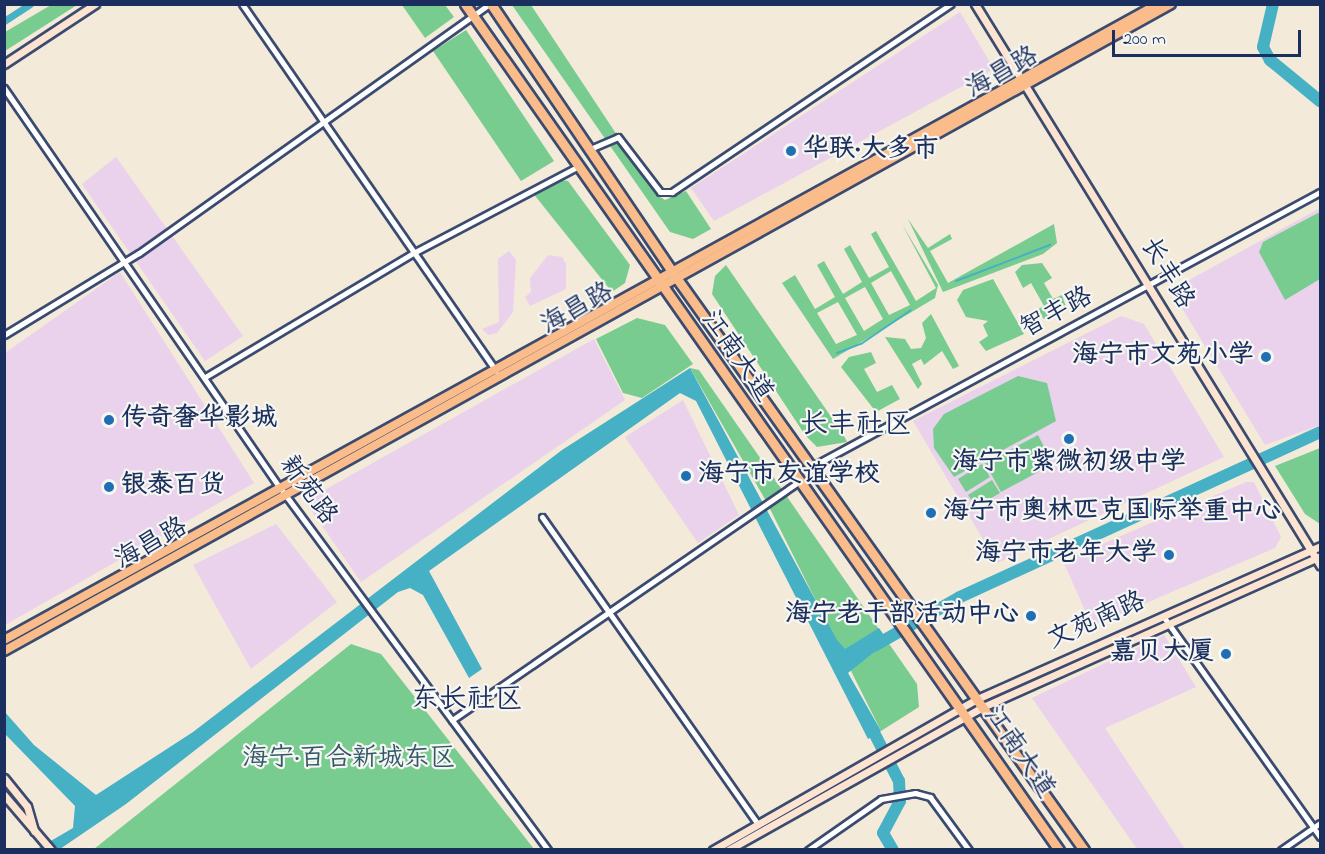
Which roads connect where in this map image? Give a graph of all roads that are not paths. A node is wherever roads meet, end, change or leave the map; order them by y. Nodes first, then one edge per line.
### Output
1 (95, 4) edge
2 (242, 4) edge
3 (465, 4) edge
4 (490, 4) edge
5 (951, 4) edge
6 (975, 4) edge
7 (1158, 4) edge
8 (1171, 4) edge
9 (473, 16) junction
10 (4, 64) edge
11 (1023, 82) junction
12 (4, 88) edge
13 (324, 122) junction
14 (590, 149) junction
15 (580, 166) junction
16 (1320, 192) edge
17 (415, 252) junction
18 (123, 260) junction
19 (676, 276) junction
20 (660, 284) junction
21 (1150, 287) junction
22 (4, 335) edge
23 (498, 373) junction
24 (205, 377) junction
25 (811, 467) junction
26 (800, 481) junction
27 (283, 492) junction
28 (542, 517) dead end
29 (1320, 546) edge
30 (1312, 550) junction
31 (1318, 557) edge
32 (1320, 565) edge
33 (610, 613) junction
34 (1163, 616) junction
35 (1169, 624) junction
36 (4, 640) edge
37 (4, 651) edge
38 (980, 703) junction
39 (965, 712) junction
40 (452, 720) junction
41 (4, 778) edge
42 (4, 795) edge
43 (756, 821) junction
44 (1320, 823) edge
45 (1314, 828) junction
46 (34, 831) junction
47 (1320, 837) edge
48 (51, 849) edge
49 (548, 849) edge
50 (713, 849) edge
51 (728, 849) edge
52 (808, 849) edge
53 (969, 849) edge
54 (1059, 849) edge
55 (1084, 849) edge
56 (1281, 849) edge

1 - 10 main road
2 - 13 street
3 - 9 highway, 江南大道
4 - 9 street
4 - 14 highway, 江南大道
5 - 14 street
6 - 11 main road, 长丰路
7 - 11 main road, 海昌路
8 - 11 main road, 海昌路
9 - 13 street
9 - 15 highway, 江南大道
11 - 19 main road, 海昌路
11 - 21 main road, 长丰路
12 - 18 street, 新苑路
13 - 17 street
13 - 18 street
14 - 19 highway, 江南大道
15 - 17 street
15 - 20 highway, 江南大道
16 - 21 street, 智丰路
17 - 23 street
17 - 24 street
18 - 22 street
18 - 24 street, 新苑路
19 - 20 main road, 海昌路
19 - 25 highway, 江南大道
20 - 23 main road, 海昌路
20 - 26 highway, 江南大道
21 - 25 street, 智丰路
21 - 30 main road, 长丰路
23 - 27 main road, 海昌路
24 - 27 street, 新苑路
25 - 38 highway, 江南大道
26 - 33 street
26 - 39 highway, 江南大道
27 - 36 main road, 海昌路
27 - 37 main road, 海昌路
27 - 40 street, 新苑路
28 - 33 street
29 - 30 main road, 文苑南路
30 - 31 main road, 长丰路
30 - 34 main road, 文苑南路
31 - 32 main road, 长丰路
31 - 35 main road, 文苑南路
33 - 40 street
33 - 43 street
34 - 35 street
34 - 38 main road, 文苑南路
35 - 38 main road, 文苑南路
35 - 45 street
38 - 39 main road, 文苑南路
38 - 55 highway, 江南大道
39 - 43 main road, 文苑南路
39 - 51 main road, 文苑南路
39 - 54 highway, 江南大道
40 - 49 street, 新苑路
41 - 46 main road
42 - 46 main road
43 - 50 main road
44 - 45 street
45 - 47 street
45 - 56 street
46 - 48 main road
52 - 53 street

